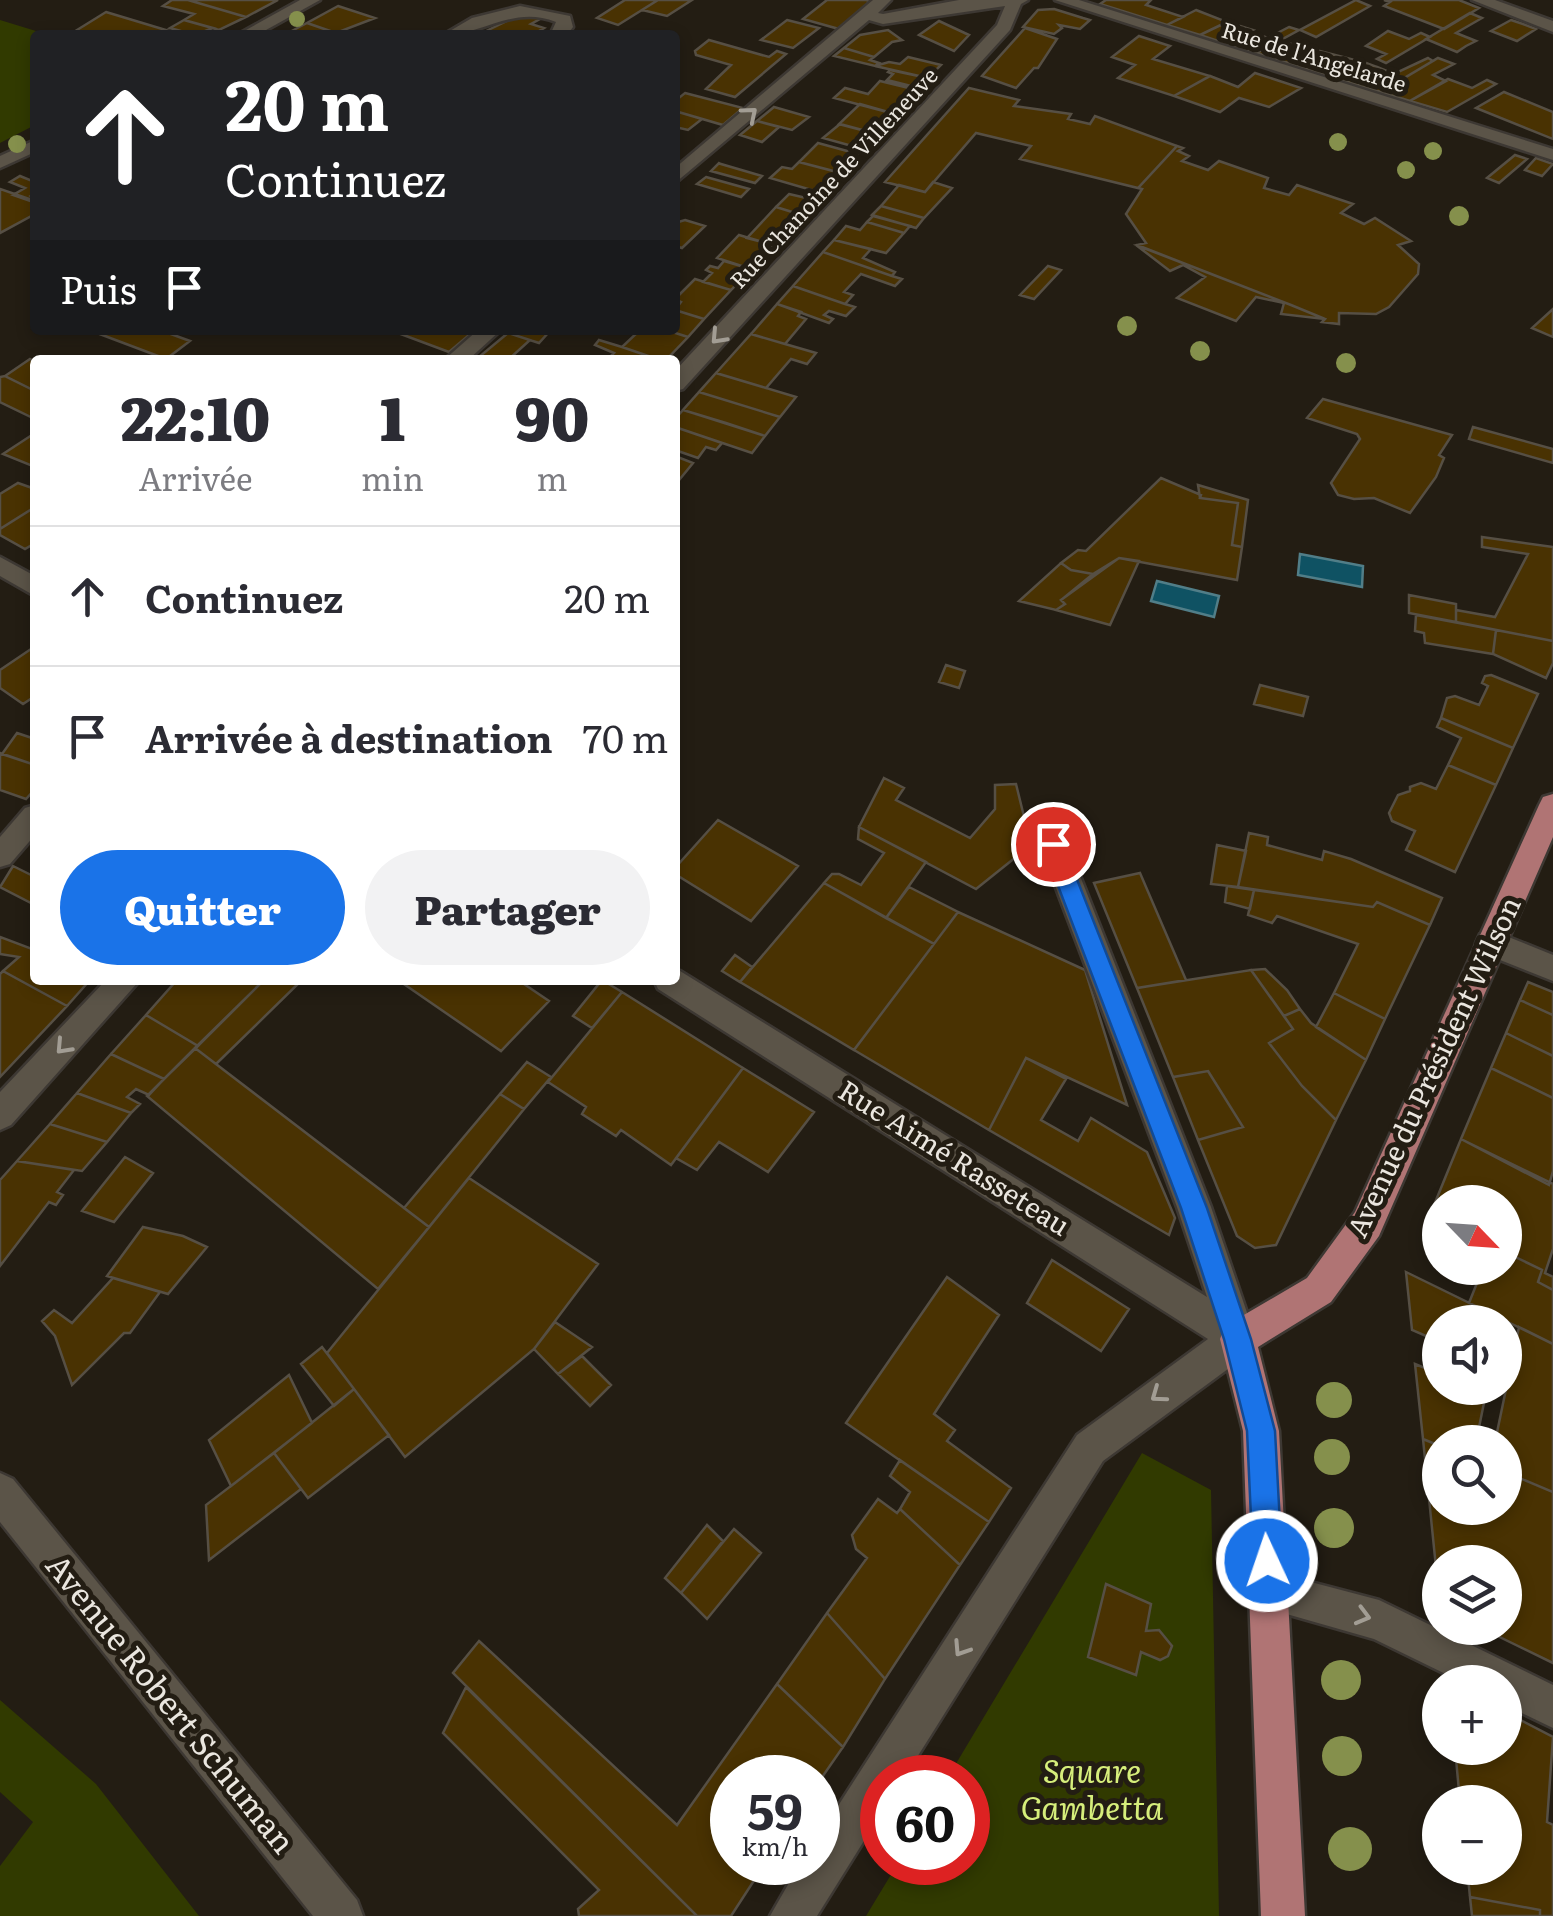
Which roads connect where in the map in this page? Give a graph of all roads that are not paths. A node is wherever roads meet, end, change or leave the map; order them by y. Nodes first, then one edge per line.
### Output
1 (312, 0) edge
2 (579, 0) edge
3 (1063, 0) edge
4 (1480, 0) edge
5 (1017, 2) edge
6 (877, 7) edge
7 (556, 14) junction
8 (1553, 28) edge
9 (255, 30) edge
10 (460, 30) edge
11 (561, 30) edge
12 (30, 148) edge
13 (1553, 155) edge
14 (0, 163) edge
15 (680, 173) edge
16 (485, 335) edge
17 (461, 355) edge
18 (680, 379) edge
19 (0, 565) edge
20 (30, 584) edge
21 (1553, 805) edge
22 (30, 822) edge
23 (1053, 844) dead end
24 (0, 856) edge
25 (1491, 943) junction
26 (1553, 968) edge
27 (120, 985) edge
28 (676, 985) edge
29 (0, 1115) edge
30 (1238, 1339) junction
31 (0, 1492) edge
32 (1268, 1592) junction
33 (1468, 1665) edge
34 (1522, 1692) edge
35 (1553, 1707) edge
36 (341, 1916) edge
37 (792, 1916) edge
38 (1283, 1916) edge

1 - 9 street
2 - 7 street
3 - 13 street, Rue de l'Angelarde
4 - 8 street
5 - 6 street
5 -> 18 street, Rue Chanoine de Villeneuve
15 -> 6 street
7 - 10 street
7 - 11 street
12 - 14 street
16 - 17 street
19 - 20 street
21 - 25 main road, Avenue du Président Wilson
22 - 24 street
23 - 30 street
25 - 26 street
25 - 30 main road, Avenue du Président Wilson
27 -> 29 street
28 - 30 street, Rue Aimé Rasseteau
30 - 32 main road
30 -> 37 street
31 - 36 street, Avenue Robert Schuman
32 -> 33 street
32 - 38 main road
34 - 35 street

